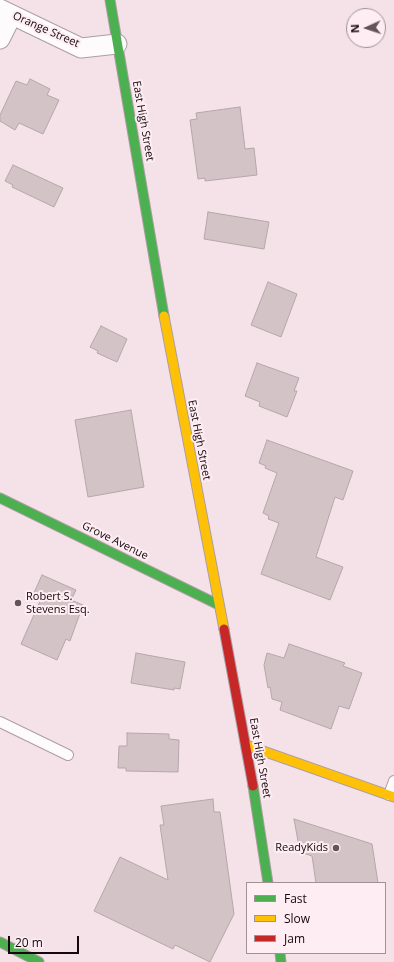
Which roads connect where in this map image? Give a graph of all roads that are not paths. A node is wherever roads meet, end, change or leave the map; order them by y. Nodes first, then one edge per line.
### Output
1 (110, 0) edge
2 (6, 12) edge
3 (0, 39) edge
4 (117, 44) junction
5 (0, 498) edge
6 (219, 605) junction
7 (0, 722) edge
8 (246, 745) junction
9 (68, 755) dead end
10 (394, 781) edge
11 (391, 796) edge
12 (268, 882) edge
13 (0, 942) edge
14 (39, 962) edge

1 - 4 main road, East High Street
2 - 3 street
2 - 4 street, Orange Street
4 - 6 main road, East High Street
5 - 6 main road, Grove Avenue
6 - 8 main road, East High Street
7 - 9 lane
8 - 11 main road
8 - 12 main road, East High Street
10 - 11 lane
13 - 14 main road

